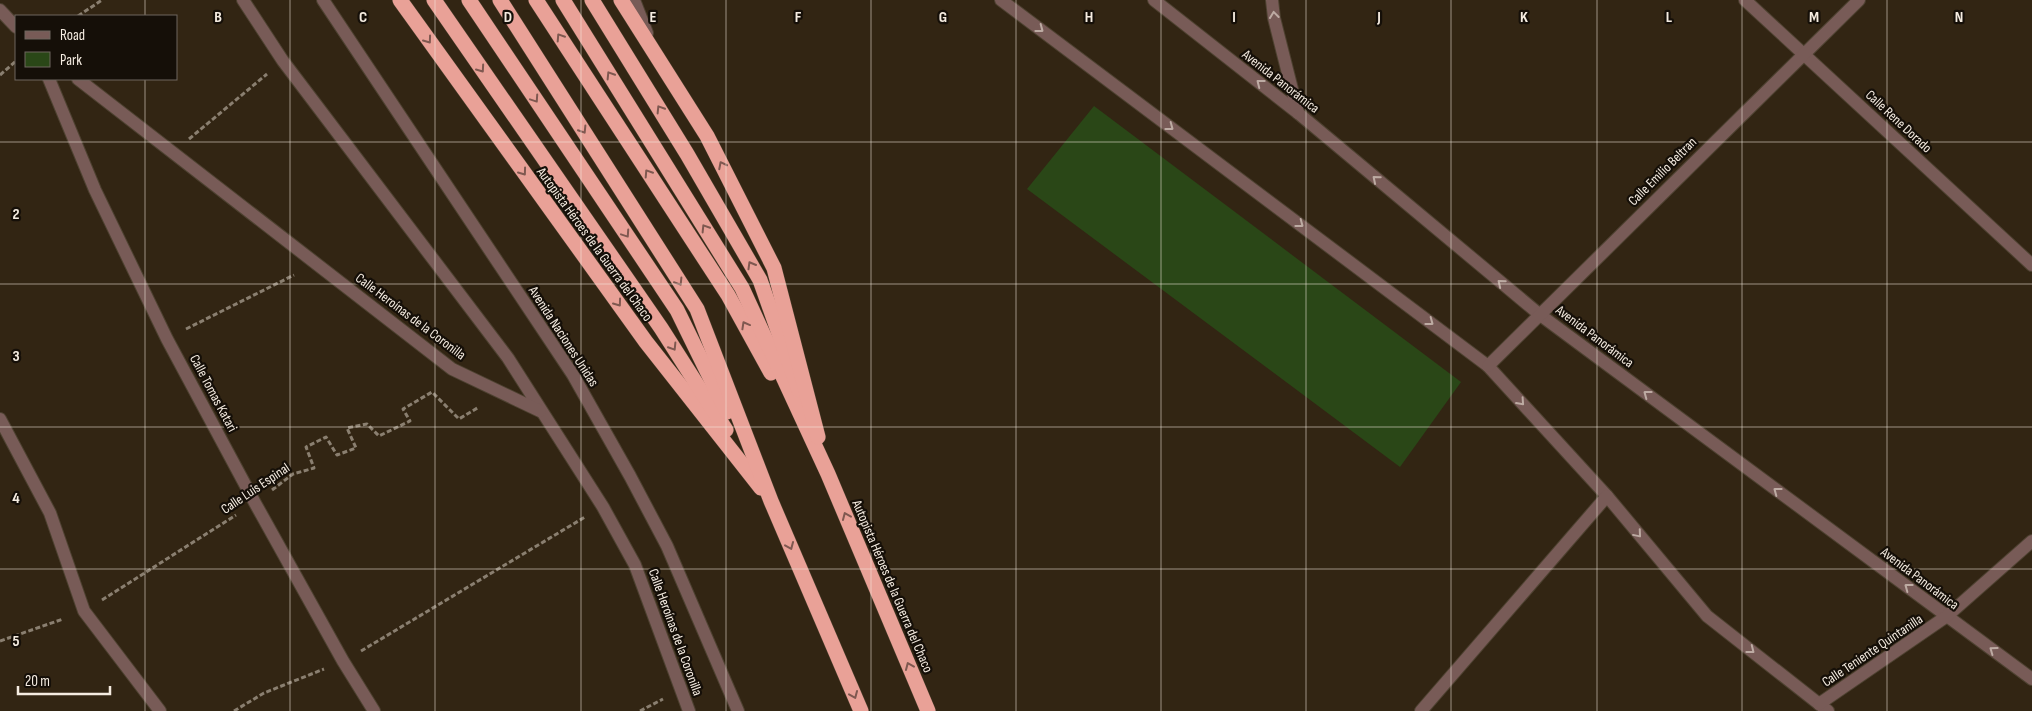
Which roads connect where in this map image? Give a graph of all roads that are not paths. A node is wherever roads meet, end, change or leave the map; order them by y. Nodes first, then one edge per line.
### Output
1 (243, 0) edge
2 (323, 0) edge
3 (400, 0) edge
4 (434, 0) edge
5 (469, 0) edge
6 (500, 0) edge
7 (536, 0) edge
8 (562, 0) edge
9 (592, 0) edge
10 (621, 0) edge
11 (634, 0) edge
12 (1001, 0) edge
13 (1154, 0) edge
14 (1272, 0) edge
15 (1745, 0) edge
16 (1859, 0) edge
17 (0, 10) edge
18 (15, 25) edge
19 (1804, 52) junction
20 (657, 59) junction
21 (49, 80) edge
22 (79, 80) edge
23 (1298, 113) junction
24 (2032, 265) edge
25 (1539, 314) junction
26 (1488, 366) junction
27 (540, 411) junction
28 (0, 419) edge
29 (828, 474) junction
30 (1607, 496) junction
31 (771, 501) junction
32 (2032, 541) edge
33 (1947, 616) junction
34 (2032, 679) edge
35 (1823, 708) edge
36 (160, 711) edge
37 (374, 711) edge
38 (689, 711) edge
39 (738, 711) edge
40 (861, 711) edge
41 (928, 711) edge
42 (1421, 711) edge

1 - 27 street
2 - 39 street, Avenida Naciones Unidas
3 -> 31 highway, Autopista Héroes de la Guerra del Chaco
4 -> 31 highway, Autopista Héroes de la Guerra del Chaco
5 -> 31 highway, Autopista Héroes de la Guerra del Chaco
6 -> 31 highway, Autopista Héroes de la Guerra del Chaco
29 -> 7 highway, Autopista Héroes de la Guerra del Chaco
29 -> 8 highway, Autopista Héroes de la Guerra del Chaco
29 -> 9 highway, Autopista Héroes de la Guerra del Chaco
10 - 20 highway, Autopista Héroes de la Guerra del Chaco
11 - 20 street
12 -> 26 street
23 -> 13 street, Avenida Panorámica
23 -> 14 street
15 - 19 street, Calle Rene Dorado
16 - 19 street, Calle Emilio Beltran
17 - 18 street
19 - 24 street, Calle Rene Dorado
19 - 25 street, Calle Emilio Beltran
29 -> 20 highway, Autopista Héroes de la Guerra del Chaco
21 - 37 street, Calle Tomas Katari
22 - 27 street, Calle Heroínas de la Coronilla
25 -> 23 street, Avenida Panorámica
25 - 26 street, Calle Emilio Beltran
33 -> 25 street, Avenida Panorámica
26 -> 30 street
27 - 38 street, Calle Heroínas de la Coronilla
28 - 36 street
41 -> 29 highway, Autopista Héroes de la Guerra del Chaco
30 -> 35 street
30 - 42 street
31 -> 40 highway, Autopista Héroes de la Guerra del Chaco
32 - 33 street, Calle Teniente Quintanilla
34 -> 33 street, Avenida Panorámica
33 - 35 street, Calle Teniente Quintanilla

